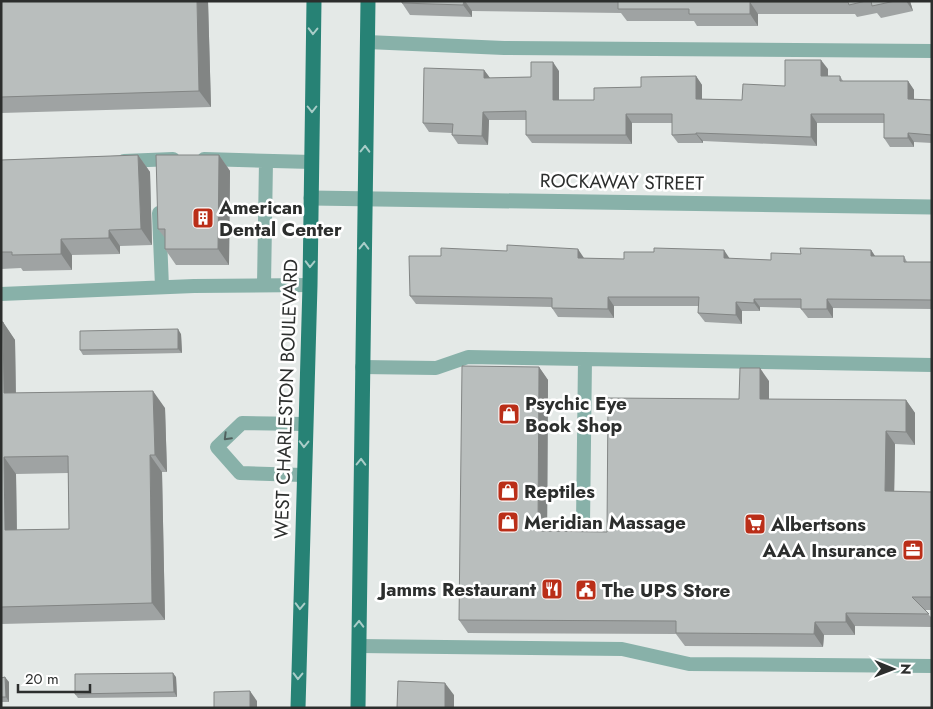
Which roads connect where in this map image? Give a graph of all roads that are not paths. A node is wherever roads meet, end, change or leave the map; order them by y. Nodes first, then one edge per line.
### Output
1 (314, 1) edge
2 (368, 1) edge
3 (367, 42) junction
4 (932, 50) edge
5 (266, 160) junction
6 (111, 162) edge
7 (312, 162) junction
8 (312, 198) junction
9 (364, 198) junction
10 (159, 199) edge
11 (932, 207) edge
12 (264, 285) junction
13 (310, 286) junction
14 (162, 287) junction
15 (1, 294) edge
16 (585, 359) junction
17 (932, 365) edge
18 (362, 367) junction
19 (305, 424) junction
20 (304, 475) junction
21 (583, 524) dead end
22 (359, 646) junction
23 (932, 666) edge
24 (298, 708) edge
25 (358, 708) edge

1 -> 7 main road, WEST CHARLESTON BOULEVARD
2 - 3 main road
3 - 4 lane
9 -> 3 main road
5 - 6 lane
5 - 7 lane
5 - 12 lane
7 - 8 main road, WEST CHARLESTON BOULEVARD
8 - 9 street, ROCKAWAY STREET
8 -> 13 main road, WEST CHARLESTON BOULEVARD
9 - 11 street, ROCKAWAY STREET
18 -> 9 main road
10 - 14 lane
12 - 13 lane
12 - 14 lane
13 - 19 main road, WEST CHARLESTON BOULEVARD
14 - 15 lane
16 - 17 lane
16 - 18 lane
16 - 21 lane
22 -> 18 main road
19 -> 20 main road, WEST CHARLESTON BOULEVARD
19 -> 20 lane
20 -> 24 main road, WEST CHARLESTON BOULEVARD
22 - 23 lane
22 - 25 main road

